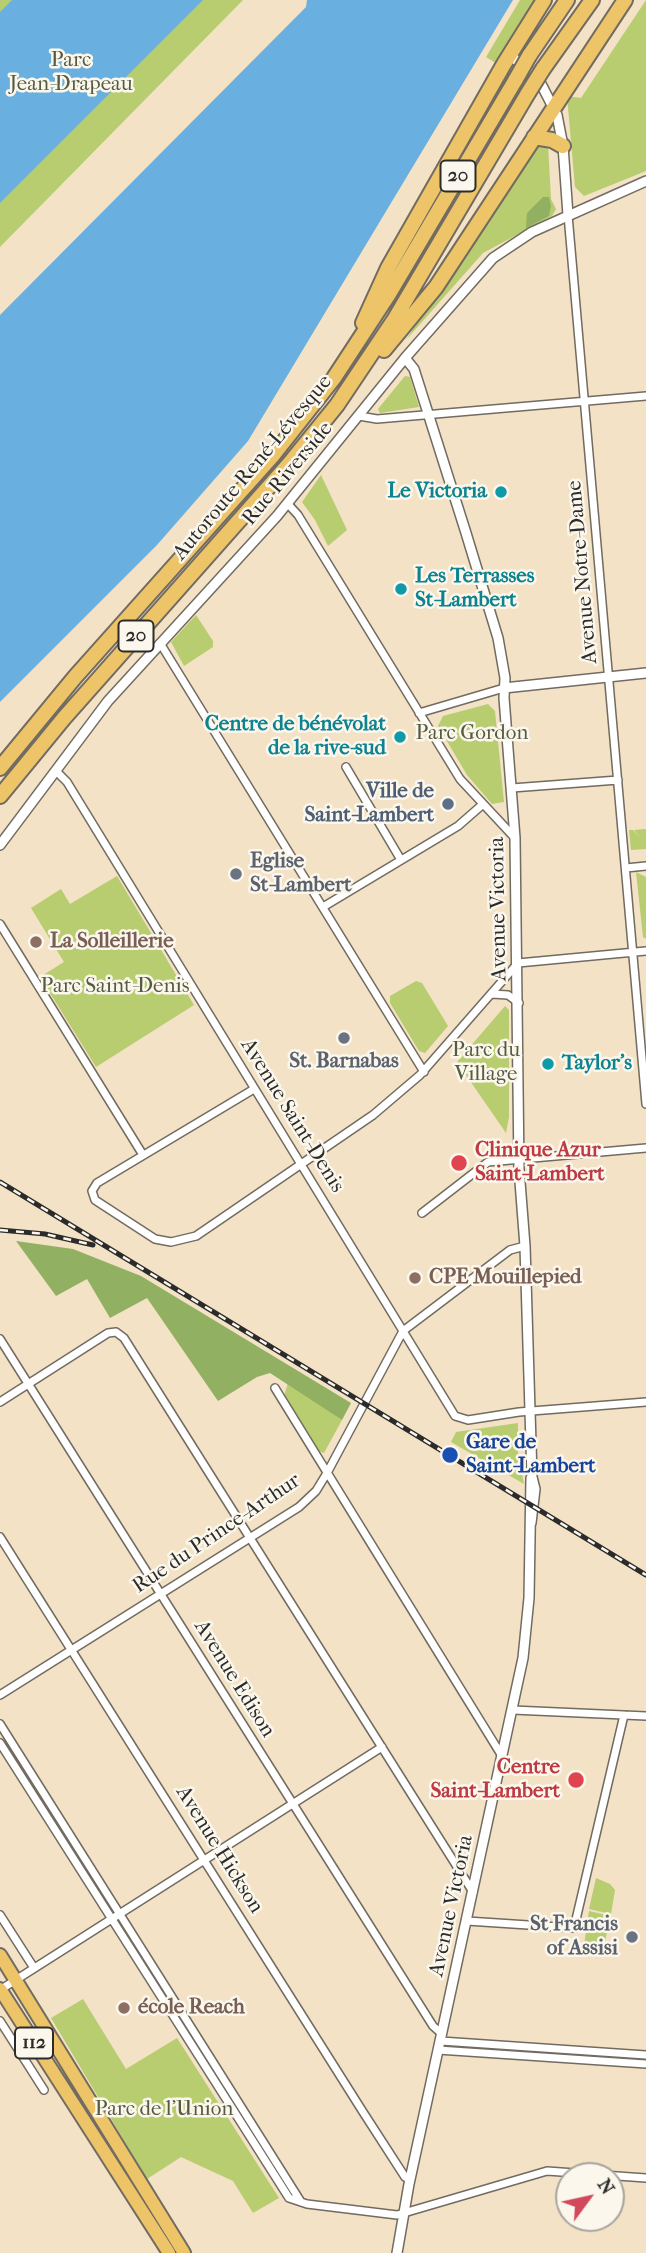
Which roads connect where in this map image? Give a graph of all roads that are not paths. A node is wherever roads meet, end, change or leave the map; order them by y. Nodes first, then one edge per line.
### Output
1 (544, 0) edge
2 (567, 0) edge
3 (592, 0) edge
4 (625, 0) edge
5 (509, 54) junction
6 (554, 106) junction
7 (534, 137) junction
8 (563, 146) junction
9 (646, 181) edge
10 (568, 215) junction
11 (405, 358) junction
12 (343, 365) junction
13 (346, 393) junction
14 (646, 396) edge
15 (585, 401) junction
16 (427, 415) junction
17 (359, 416) junction
18 (287, 503) junction
19 (160, 643) junction
20 (646, 673) edge
21 (610, 676) junction
22 (504, 688) junction
23 (419, 713) junction
24 (346, 767) dead end
25 (0, 768) edge
26 (56, 771) junction
27 (618, 780) junction
28 (512, 788) junction
29 (0, 796) edge
30 (482, 805) junction
31 (516, 838) junction
32 (0, 845) edge
33 (401, 860) junction
34 (646, 866) edge
35 (626, 868) junction
36 (323, 907) junction
37 (0, 924) edge
38 (646, 951) edge
39 (633, 952) junction
40 (518, 963) junction
41 (492, 994) junction
42 (519, 1003) junction
43 (424, 1072) junction
44 (254, 1089) junction
45 (646, 1104) edge
46 (646, 1148) edge
47 (143, 1155) junction
48 (519, 1158) junction
49 (301, 1164) junction
50 (422, 1213) dead end
51 (525, 1247) junction
52 (402, 1331) junction
53 (0, 1339) edge
54 (28, 1384) junction
55 (275, 1388) dead end
56 (0, 1402) edge
57 (646, 1402) edge
58 (530, 1411) junction
59 (327, 1473) junction
60 (0, 1537) edge
61 (250, 1537) junction
62 (160, 1594) junction
63 (71, 1650) junction
64 (0, 1695) edge
65 (513, 1710) junction
66 (624, 1715) junction
67 (646, 1716) edge
68 (0, 1724) edge
69 (0, 1743) edge
70 (382, 1747) junction
71 (502, 1757) junction
72 (293, 1804) junction
73 (205, 1860) junction
74 (473, 1892) junction
75 (119, 1914) junction
76 (0, 1915) edge
77 (111, 1920) junction
78 (467, 1921) junction
79 (0, 1955) edge
80 (34, 1968) junction
81 (16, 1980) junction
82 (0, 1989) edge
83 (0, 2021) edge
84 (440, 2042) junction
85 (646, 2055) edge
86 (646, 2064) edge
87 (44, 2090) dead end
88 (646, 2178) edge
89 (410, 2180) junction
90 (302, 2202) junction
91 (404, 2214) junction
92 (169, 2253) edge
93 (184, 2253) edge
94 (397, 2253) edge

1 - 5 highway
2 - 12 highway, Autoroute René-Lévesque / 20, bridge
3 - 13 highway, Autoroute René-Lévesque / 20, bridge
4 - 6 highway
5 - 6 street, Avenue Notre-Dame
5 - 12 highway
6 - 7 highway
6 - 8 street, Avenue Notre-Dame
7 - 8 highway
7 - 13 highway
8 - 10 street, Avenue Notre-Dame
9 - 10 street, Rue Riverside
10 - 11 street, Rue Riverside
10 - 15 street, Avenue Notre-Dame
11 - 16 street, Avenue Victoria
11 - 17 street, Rue Riverside
12 - 25 highway, Autoroute René-Lévesque / 20
13 - 29 highway, Autoroute René-Lévesque / 20
14 - 15 street
15 - 16 street
15 - 21 street, Avenue Notre-Dame
16 - 17 street
16 - 22 street, Avenue Victoria
17 - 18 street, Rue Riverside
18 - 19 street, Rue Riverside
18 - 23 street
19 - 26 street, Rue Riverside
19 - 36 street
20 - 21 street
21 - 22 street
21 - 27 street, Avenue Notre-Dame
22 - 23 street
22 - 28 street, Avenue Victoria
23 - 30 street
24 - 33 street
26 - 32 street, Rue Riverside
26 - 44 street, Avenue Saint-Denis
27 - 28 street
27 - 35 street, Avenue Notre-Dame
28 - 31 street, Avenue Victoria
30 - 31 street
30 - 33 street
31 - 40 street, Avenue Victoria
33 - 36 street
34 - 35 street
35 - 39 street, Avenue Notre-Dame
36 - 43 street
37 - 47 street
38 - 39 street
39 - 40 street
39 - 45 street, Avenue Notre-Dame
40 - 41 street
40 - 42 street, Avenue Victoria
41 - 42 street
41 - 43 street
42 - 48 street, Avenue Victoria
43 - 49 street
44 - 47 street
44 - 49 street, Avenue Saint-Denis
46 - 48 street
47 - 49 street
48 - 50 street
48 - 51 street, Avenue Victoria
49 - 52 street, Avenue Saint-Denis
51 - 52 street, Rue du Prince-Arthur
51 - 58 street, Avenue Victoria
52 - 58 street, Avenue Saint-Denis
52 - 59 street, Rue du Prince-Arthur
53 - 54 street, Avenue Edison
54 - 56 street
54 - 61 street
54 - 62 street, Avenue Edison
55 - 59 street
57 - 58 street
58 - 65 street, Avenue Victoria
59 - 61 street, Rue du Prince-Arthur
59 - 71 street
60 - 63 street, Avenue Hickson
61 - 62 street, Rue du Prince-Arthur
61 - 70 street
62 - 63 street, Rue du Prince-Arthur
62 - 72 street, Avenue Edison
63 - 64 street, Rue du Prince-Arthur
63 - 73 street, Avenue Hickson
65 - 66 street
65 - 71 street, Avenue Victoria
66 - 67 street
66 - 78 street
68 - 75 street
69 - 77 street
70 - 72 street
70 - 74 street
71 - 74 street, Avenue Victoria
72 - 73 street
72 - 84 street, Avenue Edison
73 - 75 street
73 - 89 street, Avenue Hickson
74 - 78 street, Avenue Victoria
75 - 77 street
75 - 90 street
76 - 80 street
77 - 80 street
77 - 90 street
78 - 84 street, Avenue Victoria
79 - 81 main road, 112
80 - 81 street
81 - 82 street
81 - 93 main road, 112
82 - 92 main road, 112
83 - 87 street
84 - 85 street
84 - 86 street
84 - 89 street, Avenue Victoria
88 - 91 street
89 - 91 street, Avenue Victoria
90 - 91 street
91 - 94 street, Avenue Victoria

